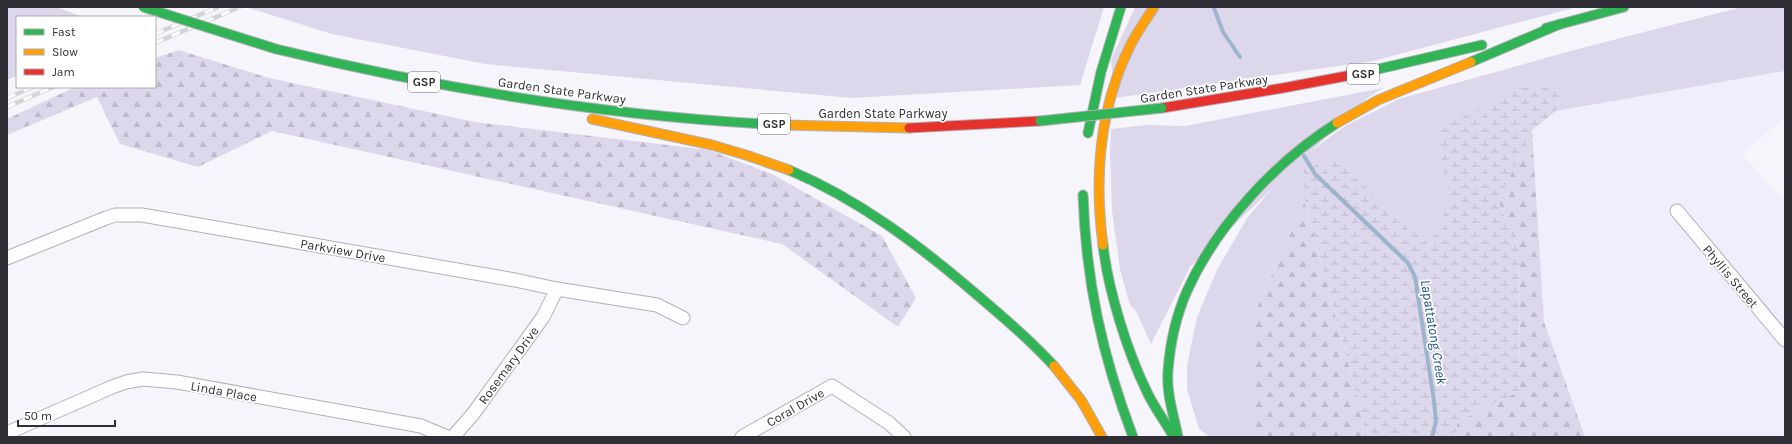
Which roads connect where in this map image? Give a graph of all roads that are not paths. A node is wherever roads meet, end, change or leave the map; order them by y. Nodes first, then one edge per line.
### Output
1 (143, 7) edge
2 (1121, 7) edge
3 (1154, 7) edge
4 (1624, 7) edge
5 (1560, 24) junction
6 (509, 97) junction
7 (1086, 143) dead end
8 (1083, 188) dead end
9 (1677, 211) dead end
10 (7, 258) edge
11 (557, 289) junction
12 (683, 318) dead end
13 (1785, 340) edge
14 (14, 433) edge
15 (448, 437) edge
16 (453, 437) edge
17 (742, 437) edge
18 (904, 437) edge
19 (1102, 437) edge
20 (1133, 437) edge
21 (1174, 437) edge
22 (1178, 437) edge

1 - 6 highway, Garden State Parkway / GSP, bridge
2 - 7 highway
3 - 21 highway
4 - 5 highway, Garden State Parkway / GSP
5 - 6 highway, Garden State Parkway / GSP, bridge
5 - 22 highway
6 - 19 highway
8 - 20 highway
9 - 13 street, Phyllis Street
10 - 11 street, Parkview Drive
11 - 12 street, Parkview Drive
11 - 16 street, Rosemary Drive
14 - 15 street, Linda Place
17 - 18 street, Coral Drive

